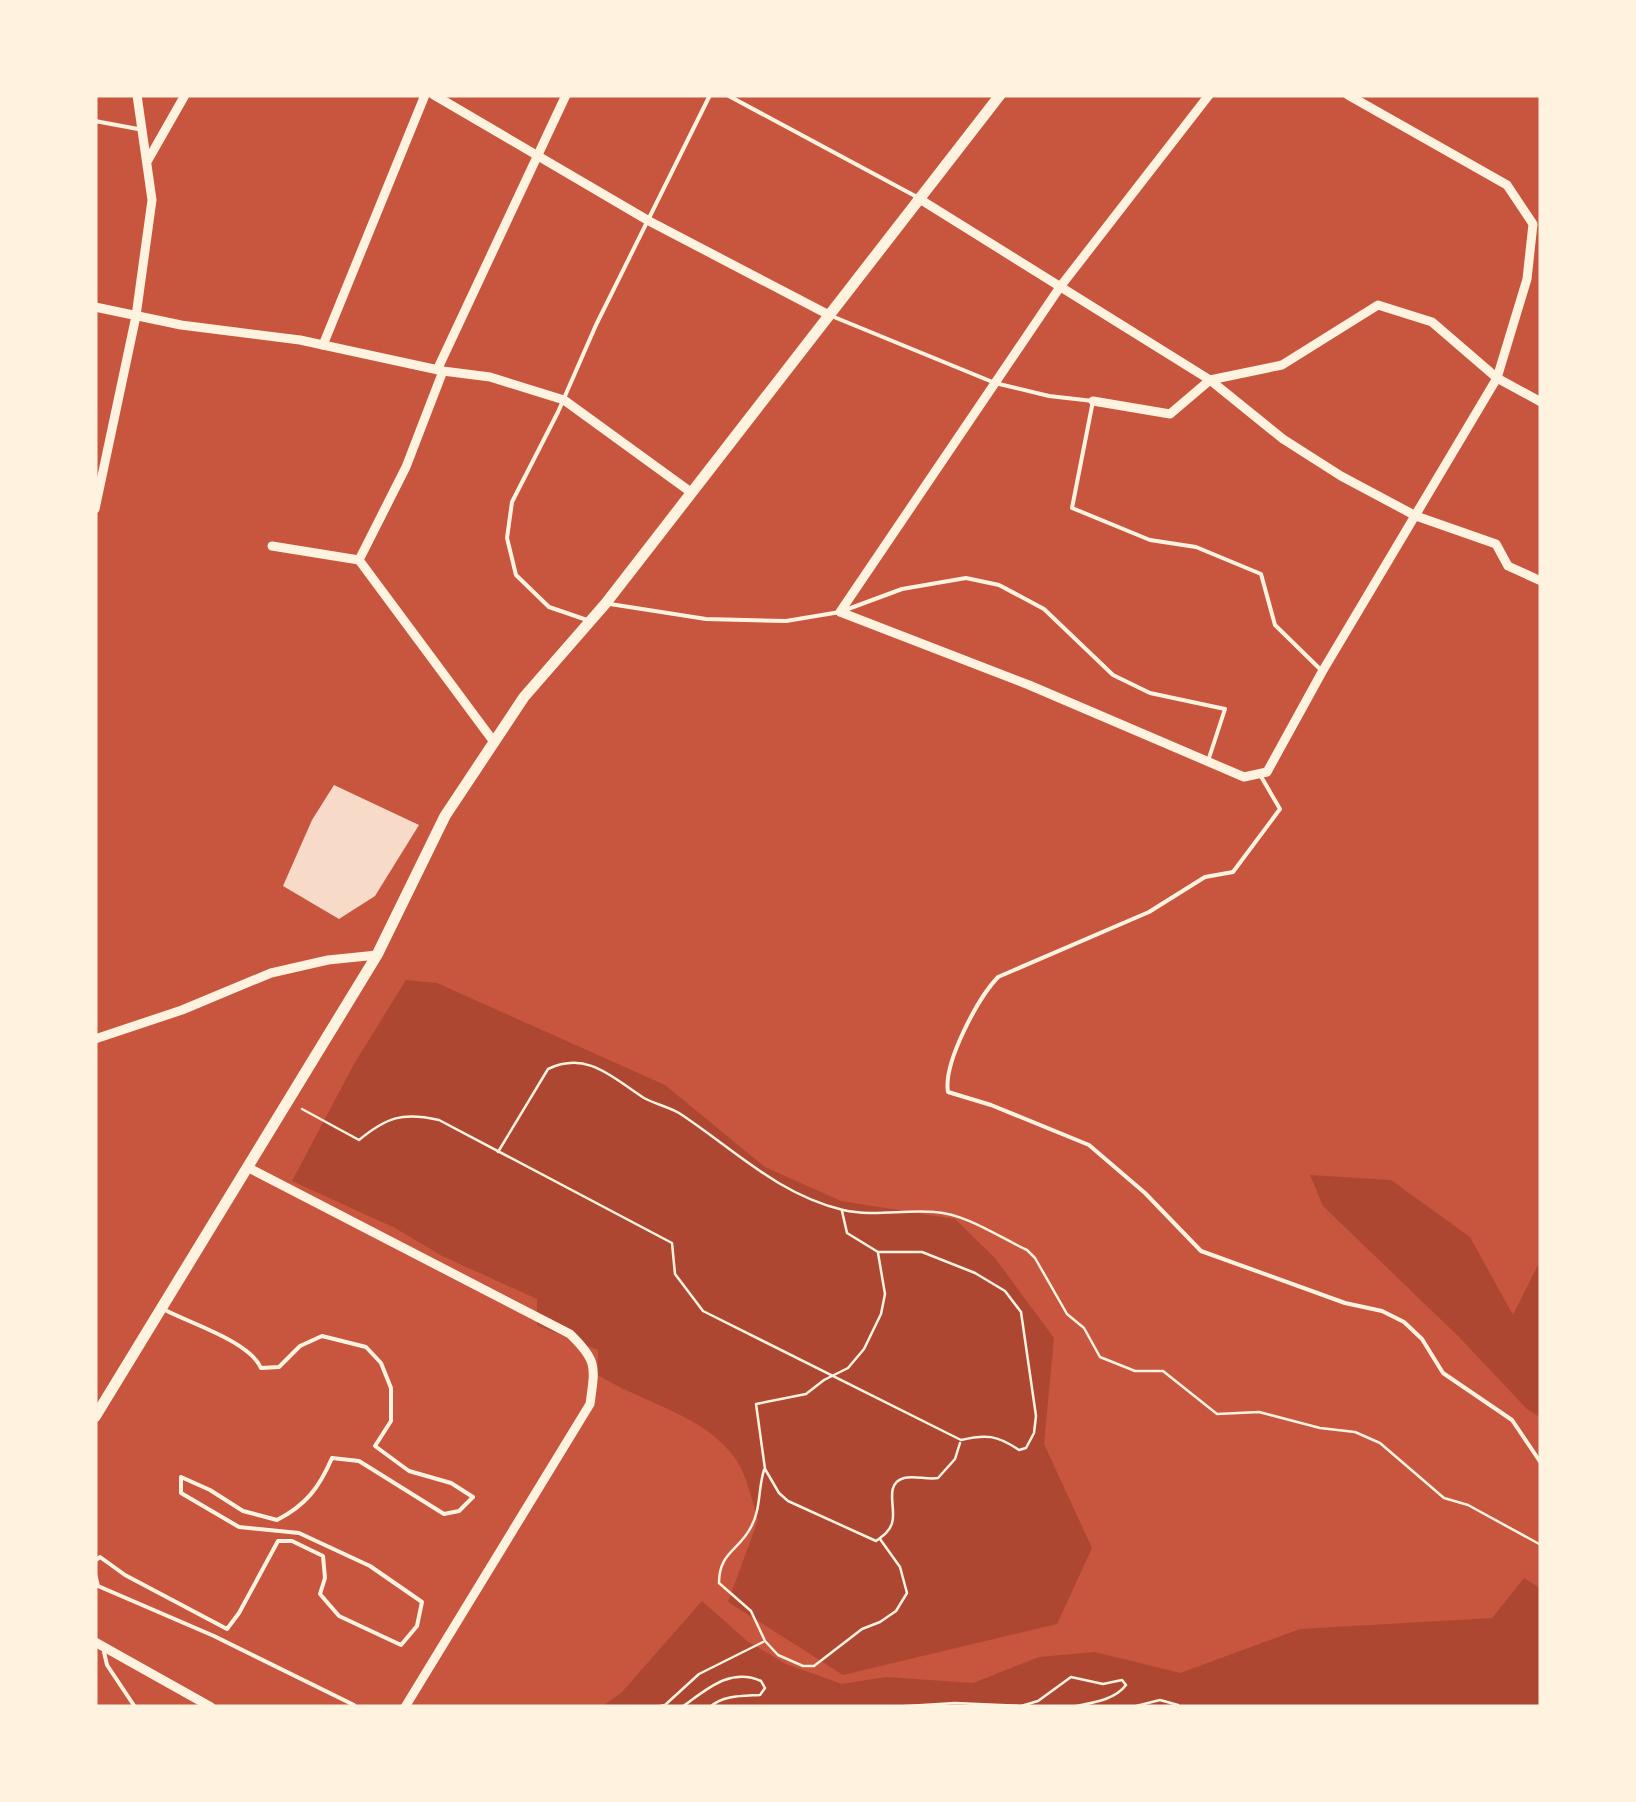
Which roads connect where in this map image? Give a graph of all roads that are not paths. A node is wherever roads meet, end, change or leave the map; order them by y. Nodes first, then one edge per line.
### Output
1 (137, 95) edge
2 (184, 95) edge
3 (424, 95) edge
4 (434, 95) edge
5 (566, 95) edge
6 (710, 95) edge
7 (728, 95) edge
8 (1000, 95) edge
9 (1208, 95) edge
10 (1348, 95) edge
11 (95, 121) edge
12 (142, 130) junction
13 (538, 156) junction
14 (147, 163) junction
15 (918, 198) junction
16 (648, 221) junction
17 (1060, 288) junction
18 (95, 307) edge
19 (829, 315) junction
20 (136, 316) junction
21 (323, 345) junction
22 (441, 370) junction
23 (1497, 378) junction
24 (1210, 380) junction
25 (995, 383) junction
26 (564, 400) junction
27 (1092, 401) junction
28 (1541, 402) edge
29 (692, 494) junction
30 (95, 509) edge
31 (1416, 516) junction
32 (272, 546) dead end
33 (359, 560) junction
34 (1541, 581) edge
35 (606, 604) junction
36 (840, 612) junction
37 (592, 621) junction
38 (1322, 672) junction
39 (494, 742) junction
40 (1208, 764) junction
41 (1259, 773) junction
42 (377, 954) junction
43 (95, 1039) edge
44 (248, 1167) junction
45 (162, 1308) junction
46 (95, 1417) edge
47 (1541, 1464) edge
48 (95, 1561) edge
49 (95, 1574) edge
50 (99, 1645) edge
51 (354, 1706) edge
52 (134, 1707) edge
53 (211, 1707) edge
54 (405, 1707) edge

1 - 12 street
2 - 14 street
3 - 21 street
4 - 13 street
5 - 13 street
6 - 16 lane
7 - 15 lane
8 - 15 main road
9 - 17 street
10 - 23 street
11 - 12 lane
12 - 14 street
13 - 16 street
13 - 22 street
14 - 20 street
15 - 17 street
15 - 19 main road
16 - 19 street
16 - 26 lane
17 - 24 street
17 - 25 street
18 - 20 street
19 - 25 lane
19 - 29 main road
20 - 21 street
20 - 30 street
21 - 22 street
22 - 26 street
22 - 33 street
23 - 24 street
23 - 28 street
23 - 31 street
24 - 27 street
24 - 31 street
25 - 27 lane
25 - 36 street
26 - 29 street
26 - 37 lane
27 - 38 lane
29 - 35 main road
31 - 34 street
31 - 38 street
32 - 33 street
33 - 39 street
35 - 36 lane
35 - 37 main road
36 - 40 street
36 - 40 lane
37 - 39 main road
38 - 41 street
39 - 42 main road
40 - 41 street
41 - 47 lane
42 - 43 street
42 - 44 main road
44 - 45 main road
44 - 54 street
45 - 46 main road
45 - 48 lane
49 - 51 lane
50 - 52 lane
50 - 53 street

